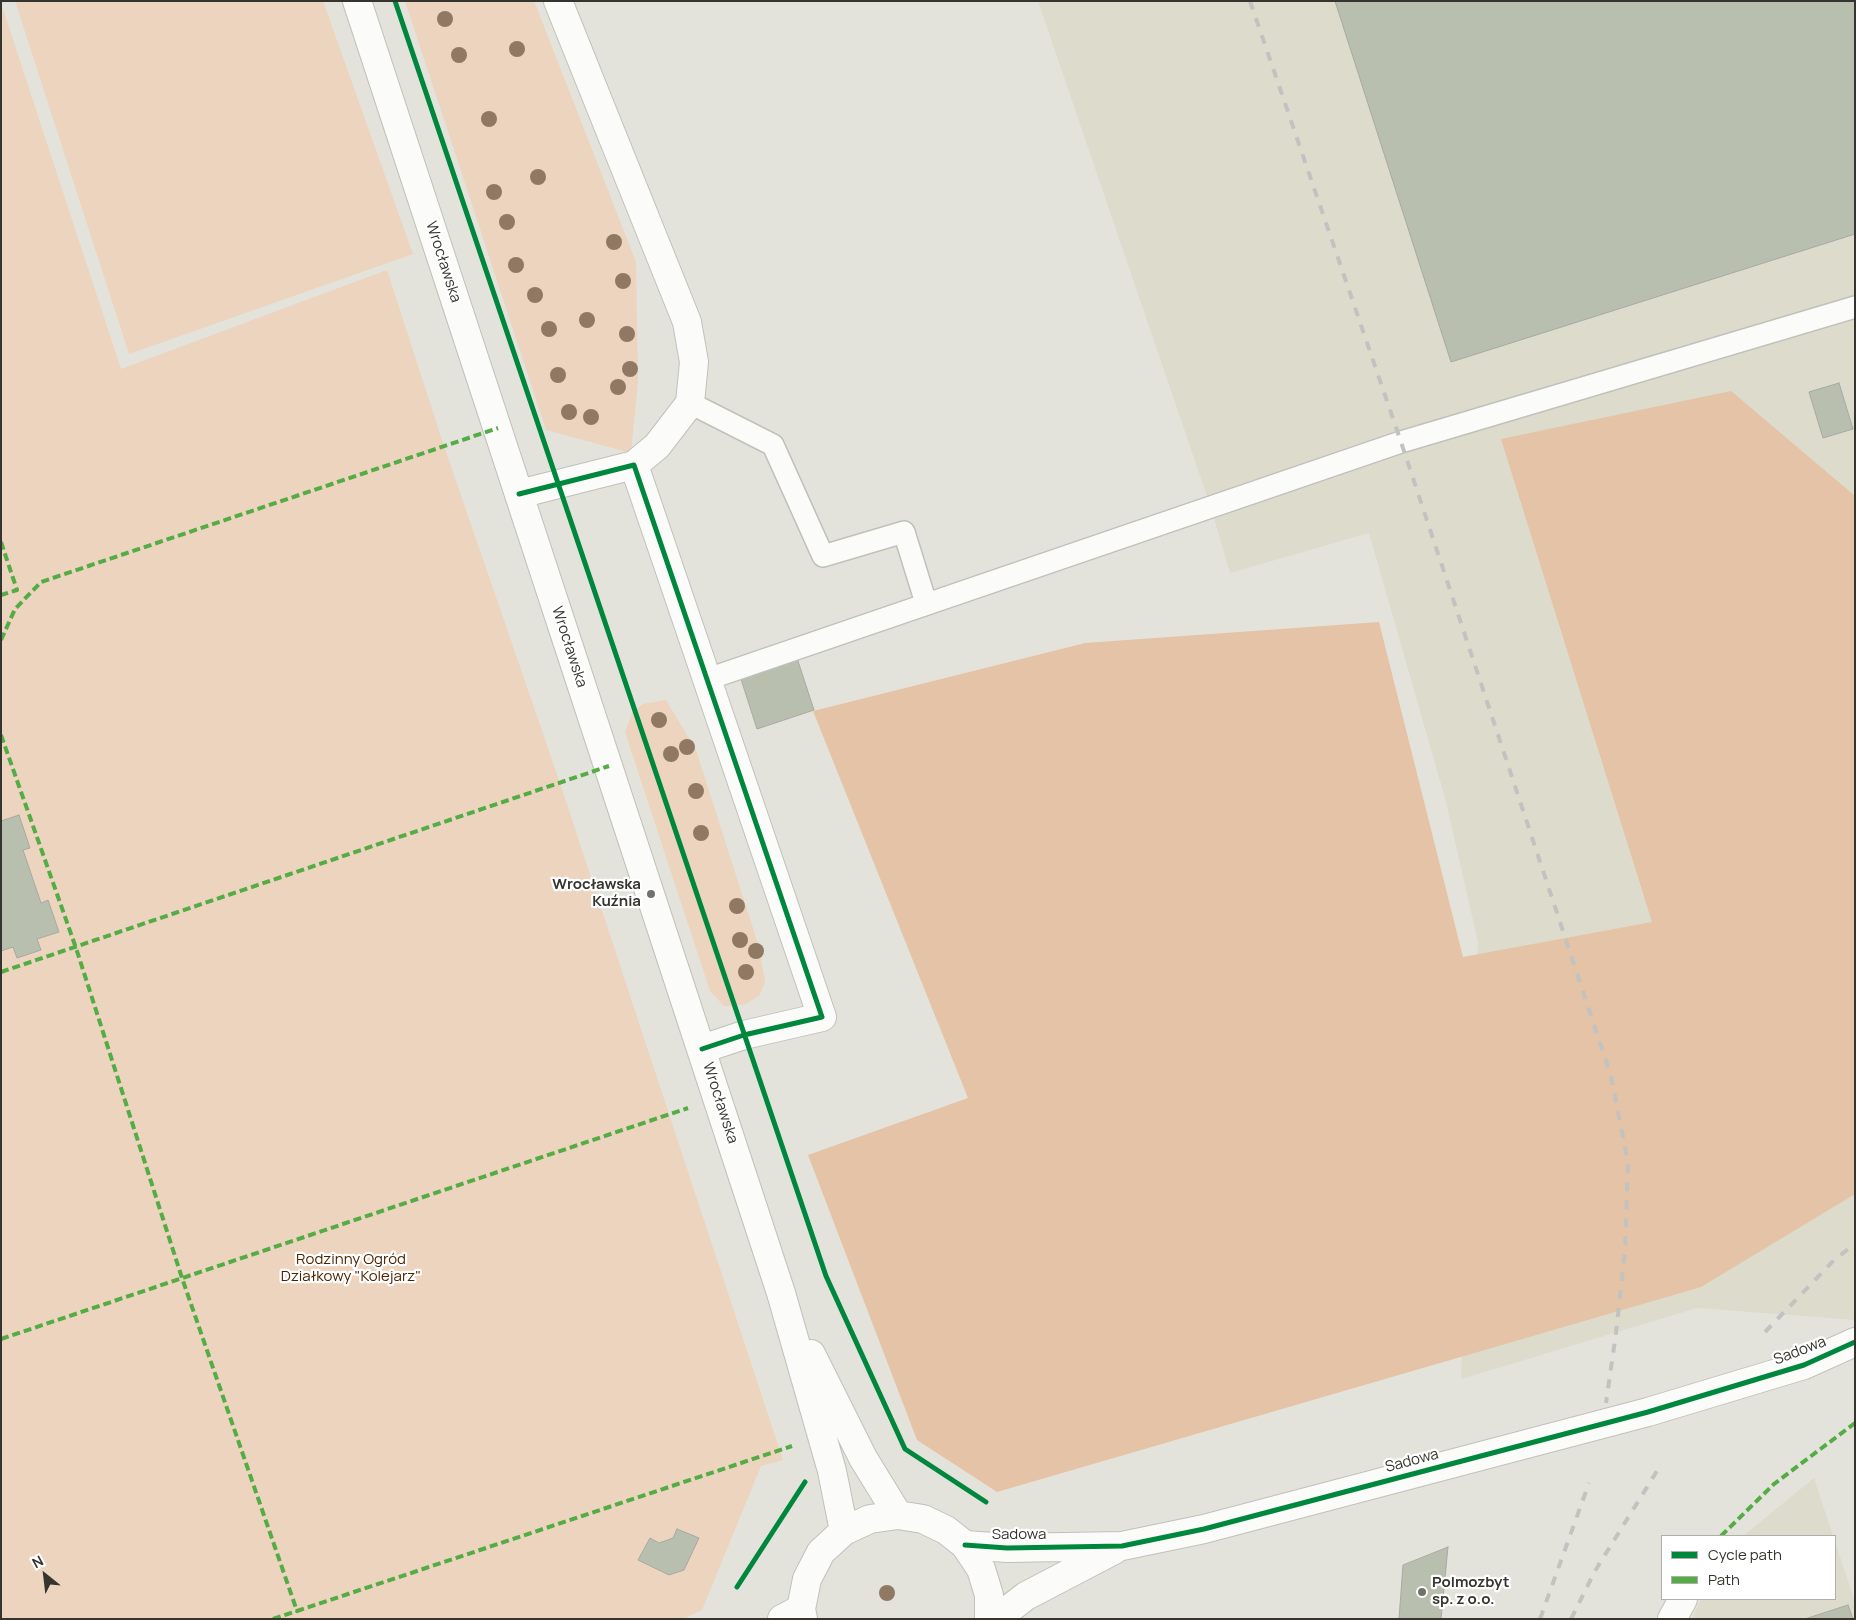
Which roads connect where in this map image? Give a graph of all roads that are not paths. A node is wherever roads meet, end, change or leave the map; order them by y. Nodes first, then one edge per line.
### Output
1 (356, 1) edge
2 (558, 1) edge
3 (1855, 307) edge
4 (690, 402) junction
5 (634, 465) junction
6 (519, 494) junction
7 (926, 603) junction
8 (708, 679) junction
9 (702, 1049) junction
10 (781, 1293) junction
11 (1855, 1342) edge
12 (898, 1515) junction
13 (844, 1531) junction
14 (965, 1546) junction
15 (1122, 1546) junction
16 (1682, 1600) edge
17 (795, 1616) edge
18 (989, 1619) edge
19 (996, 1619) edge
20 (1672, 1619) edge

1 - 6 street, Wrocławska
2 - 4 street
3 - 7 lane
4 - 5 street
4 - 7 lane
5 - 6 street
5 - 8 street
6 - 9 street, Wrocławska
7 - 8 lane
8 - 9 street
9 - 10 street, Wrocławska
10 - 12 street, Wrocławska
10 - 13 street, Wrocławska
11 - 15 street, Sadowa
12 - 13 street
12 - 14 street
13 - 17 street
14 - 15 street, Sadowa
14 - 18 street
15 - 19 street, Sadowa
16 - 20 street

